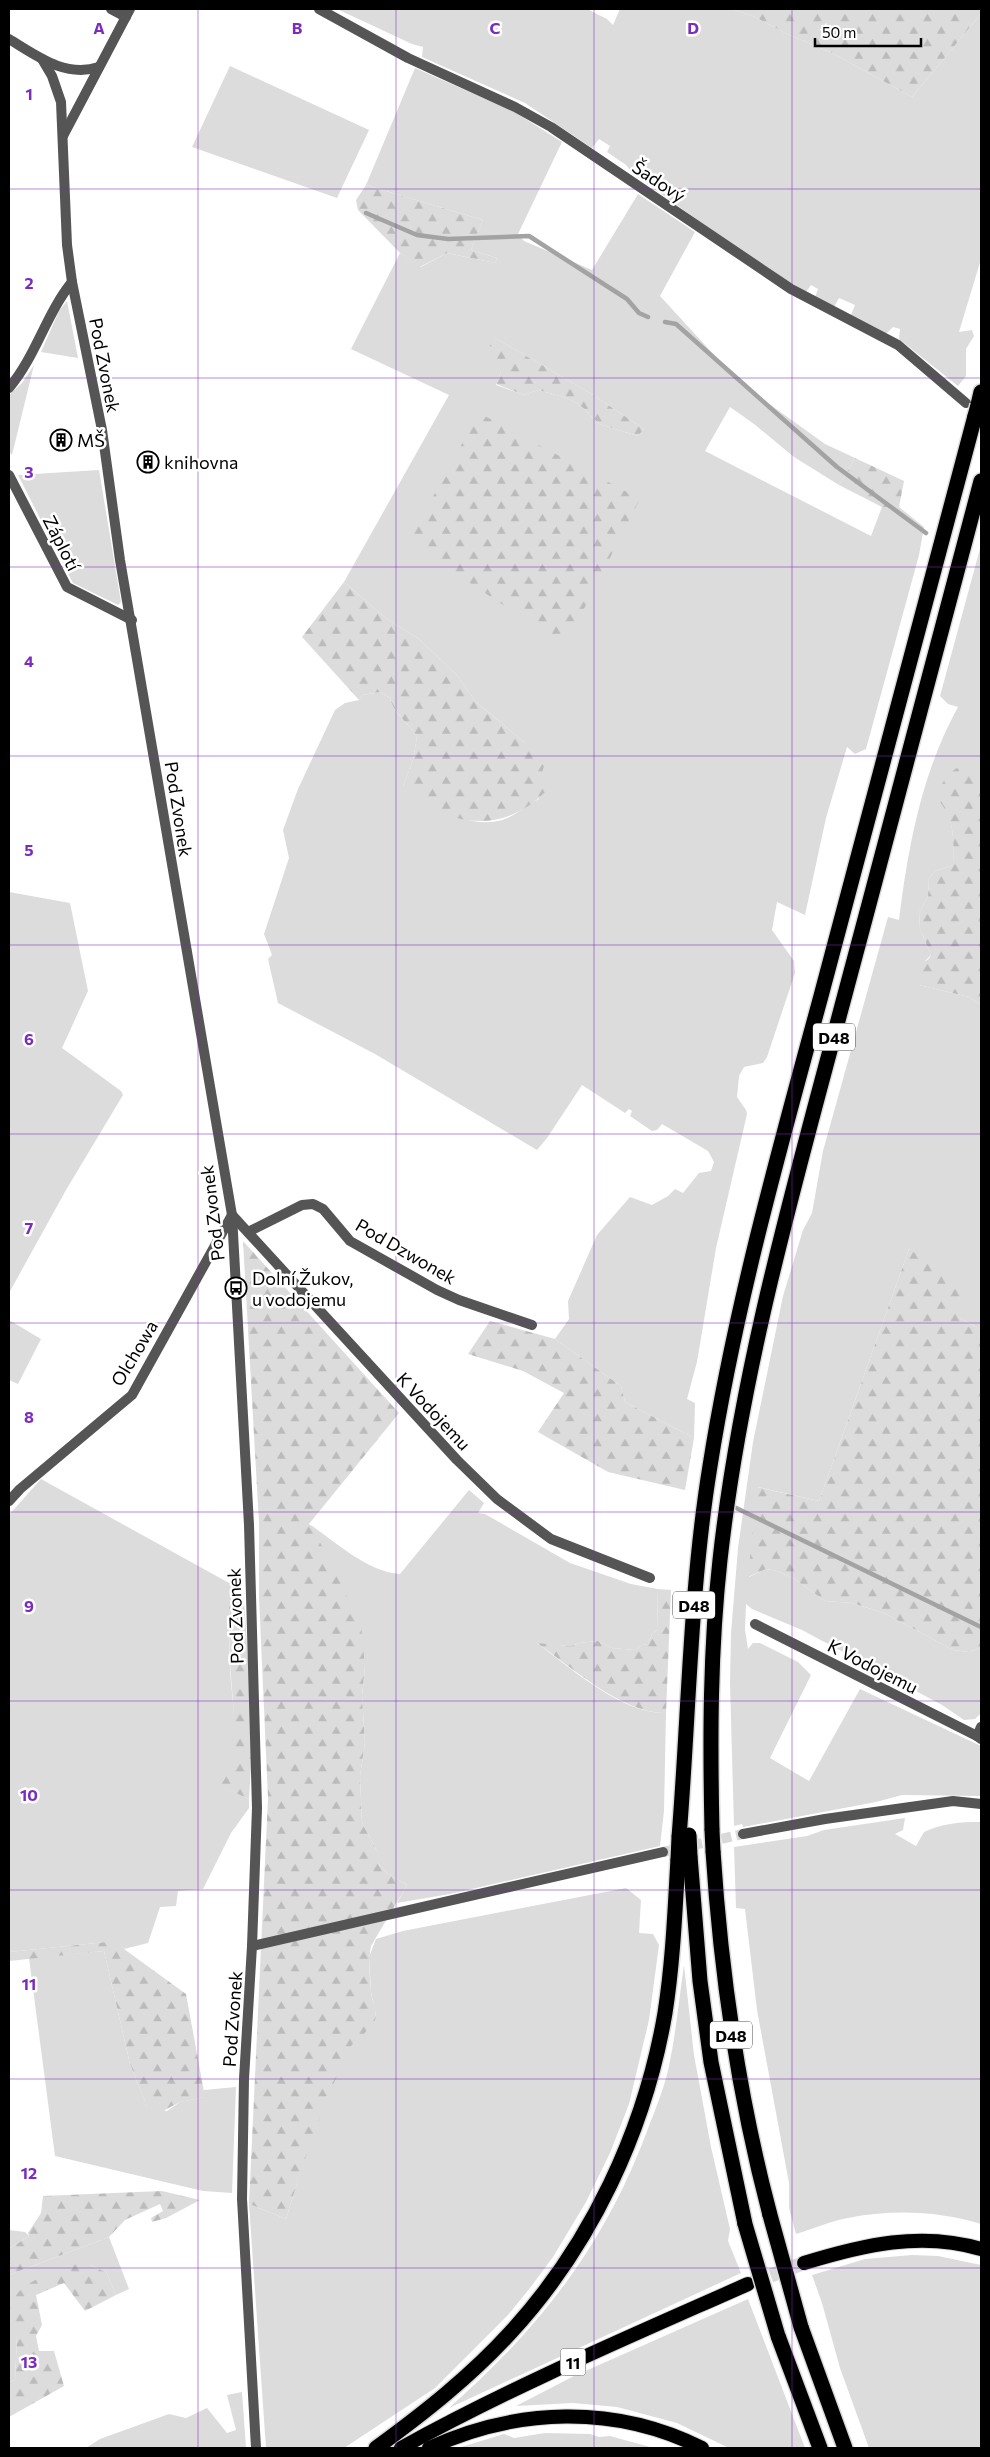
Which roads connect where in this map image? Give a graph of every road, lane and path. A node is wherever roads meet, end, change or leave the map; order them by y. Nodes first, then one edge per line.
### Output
1 (112, 9) edge
2 (318, 9) edge
3 (128, 13) edge
4 (9, 39) edge
5 (42, 59) junction
6 (99, 67) junction
7 (63, 137) junction
8 (72, 282) junction
9 (9, 388) edge
10 (975, 404) edge
11 (9, 475) edge
12 (981, 481) edge
13 (132, 620) junction
14 (232, 1215) junction
15 (248, 1232) junction
16 (532, 1325) dead end
17 (9, 1501) edge
18 (650, 1578) dead end
19 (755, 1624) dead end
20 (980, 1734) edge
21 (981, 1804) edge
22 (743, 1834) tunnel mouth
23 (662, 1852) tunnel mouth
24 (684, 1858) junction
25 (252, 1946) junction
26 (981, 2249) edge
27 (804, 2263) tunnel mouth
28 (748, 2284) tunnel mouth
29 (256, 2448) edge
30 (376, 2448) edge
31 (401, 2448) edge
32 (429, 2448) edge
33 (702, 2448) edge
34 (820, 2448) edge
35 (845, 2448) edge

1 - 3 street
2 - 10 street, Šadový
3 - 6 street, Pod Zvonek
4 - 5 street
5 - 6 street
5 - 7 street, Pod Zvonek
6 - 7 street, Pod Zvonek
7 - 8 street, Pod Zvonek
8 - 9 street
8 - 13 street, Pod Zvonek
10 - 24 highway, D48, bridge
11 - 13 street, Záplotí
12 - 35 highway, D48, bridge
13 - 14 street, Pod Zvonek
14 - 15 street, K Vodojemu
14 - 17 street, Olchowa
14 - 25 street, Pod Zvonek
15 - 16 street, Pod Dzwonek
15 - 18 street, K Vodojemu
19 - 20 street, K Vodojemu
21 - 22 street
23 - 25 street
24 - 30 highway
24 - 34 highway, D48, bridge
25 - 29 street, Pod Zvonek
26 - 27 highway
28 - 31 highway, 11
32 - 33 highway

